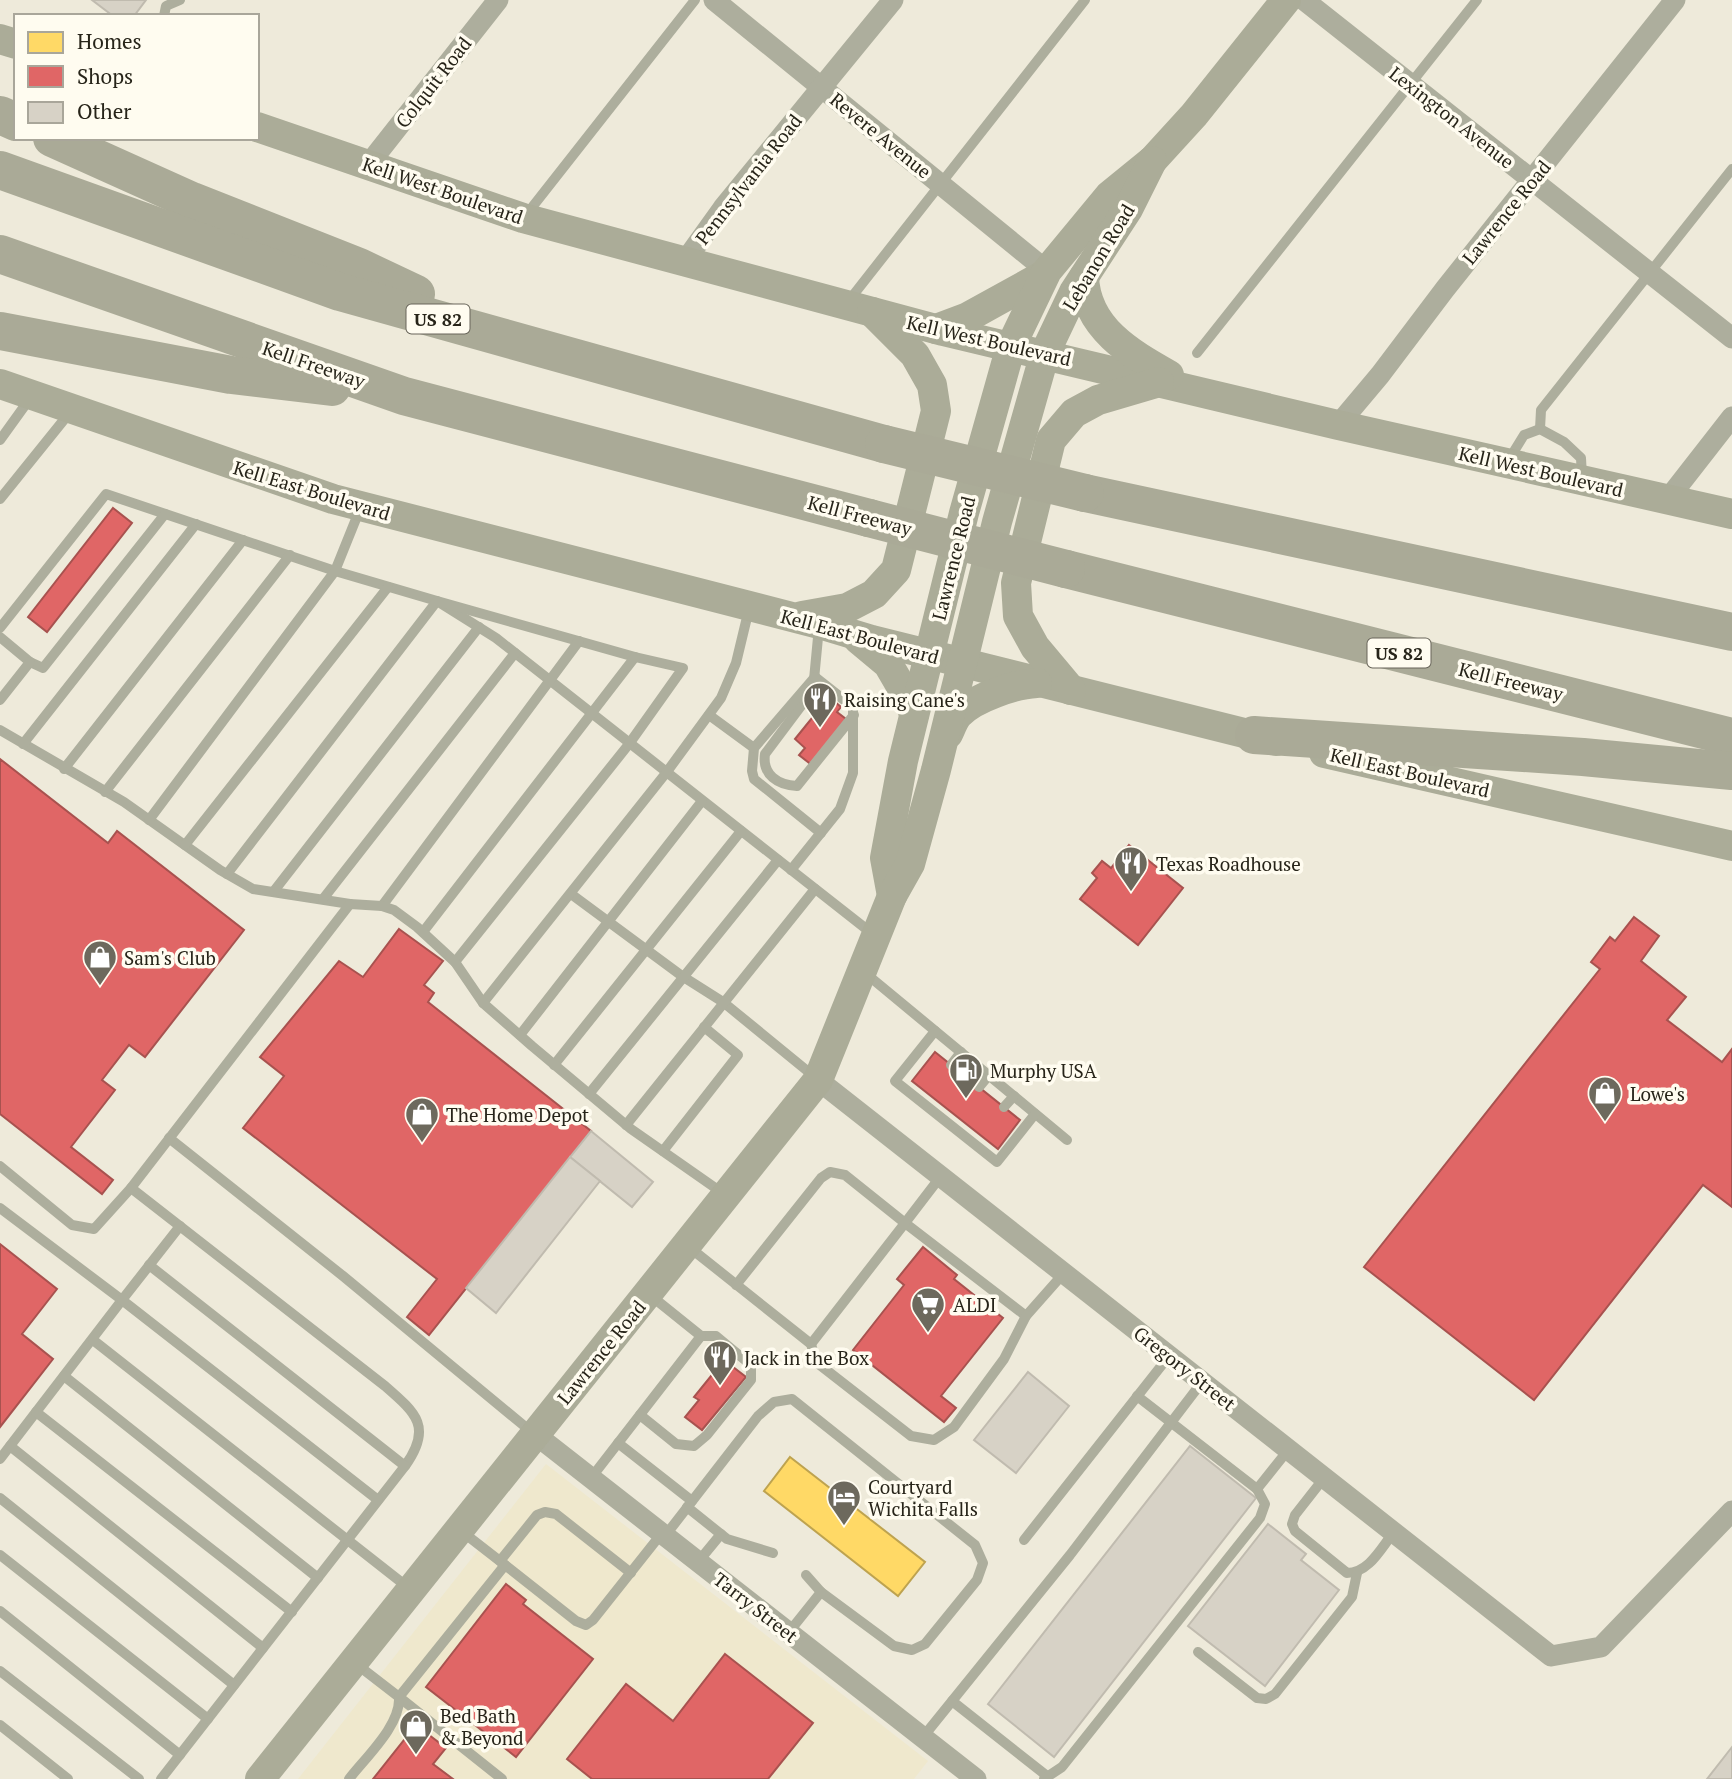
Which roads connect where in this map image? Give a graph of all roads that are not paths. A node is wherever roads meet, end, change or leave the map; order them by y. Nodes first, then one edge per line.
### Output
1 (180, 0) edge
2 (498, 0) edge
3 (695, 0) edge
4 (714, 0) edge
5 (893, 0) edge
6 (1085, 0) edge
7 (1286, 0) edge
8 (1304, 0) edge
9 (1477, 0) edge
10 (1675, 0) edge
11 (164, 14) edge
12 (1411, 84) junction
13 (821, 87) junction
14 (259, 128) edge
15 (56, 140) edge
16 (1152, 161) junction
17 (368, 164) junction
18 (1732, 169) edge
19 (0, 170) edge
20 (1532, 180) junction
21 (940, 184) junction
22 (523, 218) junction
23 (0, 254) edge
24 (685, 261) junction
25 (1046, 273) junction
26 (1650, 273) junction
27 (1084, 277) junction
28 (859, 308) junction
29 (936, 329) junction
30 (0, 331) edge
31 (1732, 338) edge
32 (512, 340) junction
33 (1011, 346) junction
34 (1045, 353) junction
35 (1197, 354) dead end
36 (1159, 382) junction
37 (0, 384) edge
38 (1194, 390) junction
39 (33, 395) junction
40 (404, 396) junction
41 (72, 409) junction
42 (1732, 417) edge
43 (1338, 425) junction
44 (1540, 429) junction
45 (0, 440) edge
46 (1507, 463) junction
47 (1582, 480) junction
48 (0, 499) edge
49 (1668, 499) junction
50 (361, 507) junction
51 (165, 514) junction
52 (1732, 514) edge
53 (196, 524) junction
54 (243, 540) junction
55 (290, 555) junction
56 (335, 570) junction
57 (388, 587) junction
58 (437, 601) junction
59 (750, 606) junction
60 (807, 621) junction
61 (479, 627) junction
62 (0, 628) edge
63 (1732, 632) edge
64 (853, 635) junction
65 (0, 637) edge
66 (579, 642) junction
67 (515, 653) junction
68 (929, 654) junction
69 (635, 657) junction
70 (30, 662) junction
71 (963, 663) junction
72 (815, 677) junction
73 (549, 681) junction
74 (1057, 686) junction
75 (0, 700) edge
76 (590, 713) junction
77 (914, 714) junction
78 (709, 715) junction
79 (854, 715) junction
80 (0, 730) edge
81 (1254, 735) junction
82 (1732, 737) edge
83 (23, 744) junction
84 (629, 744) junction
85 (942, 747) junction
86 (754, 748) junction
87 (64, 769) junction
88 (1732, 771) edge
89 (666, 773) junction
90 (105, 792) junction
91 (702, 801) junction
92 (149, 820) junction
93 (741, 831) junction
94 (821, 833) junction
95 (185, 845) junction
96 (1732, 846) edge
97 (778, 860) junction
98 (791, 870) junction
99 (227, 874) junction
100 (815, 889) junction
101 (274, 891) junction
102 (571, 894) junction
103 (892, 896) junction
104 (323, 899) junction
105 (350, 904) junction
106 (382, 906) junction
107 (609, 923) junction
108 (423, 932) junction
109 (876, 936) junction
110 (646, 950) junction
111 (455, 962) junction
112 (862, 970) junction
113 (682, 976) junction
114 (723, 1002) junction
115 (483, 1003) junction
116 (704, 1027) junction
117 (935, 1031) junction
118 (520, 1035) junction
119 (961, 1052) junction
120 (554, 1065) junction
121 (951, 1065) dead end
122 (989, 1075) junction
123 (818, 1080) junction
124 (979, 1087) dead end
125 (589, 1094) junction
126 (1014, 1096) junction
127 (1004, 1107) dead end
128 (1035, 1114) junction
129 (626, 1125) junction
130 (169, 1138) junction
131 (1067, 1140) dead end
132 (663, 1151) junction
133 (0, 1166) edge
134 (941, 1176) junction
135 (131, 1188) junction
136 (726, 1196) junction
137 (0, 1208) edge
138 (905, 1223) junction
139 (180, 1226) junction
140 (687, 1245) junction
141 (149, 1265) junction
142 (1064, 1273) junction
143 (736, 1285) junction
144 (648, 1294) junction
145 (122, 1300) junction
146 (1026, 1316) junction
147 (701, 1336) junction
148 (93, 1339) junction
149 (811, 1344) junction
150 (1169, 1356) junction
151 (64, 1376) junction
152 (1202, 1382) junction
153 (1137, 1396) junction
154 (36, 1412) junction
155 (640, 1415) junction
156 (1171, 1423) junction
157 (536, 1435) junction
158 (618, 1443) junction
159 (10, 1446) junction
160 (1289, 1449) junction
161 (0, 1459) edge
162 (405, 1466) junction
163 (591, 1478) junction
164 (1324, 1478) junction
165 (1257, 1489) junction
166 (0, 1498) edge
167 (378, 1500) junction
168 (690, 1504) junction
169 (1732, 1511) edge
170 (459, 1529) junction
171 (1394, 1532) junction
172 (721, 1534) junction
173 (664, 1535) junction
174 (348, 1540) junction
175 (1024, 1540) dead end
176 (773, 1553) dead end
177 (0, 1555) edge
178 (698, 1562) junction
179 (502, 1563) junction
180 (631, 1573) junction
181 (1357, 1573) junction
182 (806, 1575) dead end
183 (318, 1578) junction
184 (410, 1589) junction
185 (821, 1592) junction
186 (0, 1611) edge
187 (292, 1612) junction
188 (789, 1632) junction
189 (263, 1648) junction
190 (1198, 1652) dead end
191 (353, 1661) junction
192 (0, 1671) edge
193 (234, 1685) junction
194 (399, 1697) junction
195 (952, 1701) junction
196 (208, 1719) junction
197 (0, 1725) edge
198 (923, 1737) junction
199 (180, 1755) junction
200 (1045, 1777) edge
201 (68, 1779) edge
202 (139, 1779) edge
203 (161, 1779) edge
204 (260, 1779) edge
205 (349, 1779) edge
206 (502, 1779) edge
207 (976, 1779) edge

1 - 11 lane
2 - 17 street, Colquit Road
3 - 22 lane
4 - 13 street, Revere Avenue
5 - 13 street, Pennsylvania Road
6 - 21 lane
7 - 16 main road, Lebanon Road
8 - 12 street, Lexington Avenue
9 - 12 lane
10 - 20 street, Lawrence Road
12 - 20 street, Lexington Avenue
12 - 35 lane
13 - 21 street, Revere Avenue
13 - 24 street, Pennsylvania Road
14 - 17 main road, Kell West Boulevard
15 - 32 highway
16 - 25 main road, Lebanon Road
16 - 27 main road, Lebanon Road
17 - 22 main road, Kell West Boulevard
18 - 26 lane
19 - 32 highway, US 82
20 - 26 street, Lexington Avenue
20 - 43 street, Lawrence Road
21 - 25 street, Revere Avenue
21 - 28 lane
22 - 24 main road, Kell West Boulevard
23 - 40 highway, Kell Freeway / US 82
24 - 28 main road, Kell West Boulevard
25 - 29 main road
25 - 33 main road, Lebanon Road
26 - 31 street, Lexington Avenue
26 - 44 lane
27 - 34 main road, Lebanon Road
27 - 38 main road
28 - 29 main road, Kell West Boulevard
28 - 60 main road
29 - 33 main road, Kell West Boulevard
30 - 40 highway
32 - 63 highway, US 82, bridge
33 - 34 main road, Kell West Boulevard
33 - 68 main road, Lawrence Road
34 - 36 main road, Kell West Boulevard
34 - 71 main road, Lawrence Road
36 - 38 main road, Kell West Boulevard
36 - 74 main road
37 - 39 main road, Kell East Boulevard
38 - 43 main road, Kell West Boulevard
39 - 41 main road, Kell East Boulevard
39 - 45 lane
40 - 82 highway, Kell Freeway / US 82, bridge
41 - 48 lane
41 - 50 main road, Kell East Boulevard
42 - 49 street
43 - 46 main road, Kell West Boulevard
44 - 46 lane
44 - 47 lane
46 - 47 main road, Kell West Boulevard
47 - 49 main road, Kell West Boulevard
49 - 52 main road, Kell West Boulevard
50 - 56 lane
50 - 59 main road, Kell East Boulevard
51 - 53 lane
51 - 62 lane
51 - 70 lane
53 - 54 lane
53 - 83 lane
54 - 55 lane
54 - 87 lane
55 - 56 lane
55 - 90 lane
56 - 57 lane
56 - 92 lane
57 - 58 lane
57 - 95 lane
58 - 61 lane
58 - 66 lane
58 - 99 lane
59 - 60 main road, Kell East Boulevard
59 - 78 lane
60 - 64 main road, Kell East Boulevard
60 - 72 lane
61 - 67 lane
61 - 101 lane
64 - 68 main road, Kell East Boulevard
64 - 77 main road
65 - 70 lane
66 - 69 lane
66 - 73 lane
67 - 73 lane
67 - 104 lane
68 - 71 main road, Kell East Boulevard
68 - 77 main road, Lawrence Road
69 - 76 lane
69 - 84 lane
70 - 75 lane
71 - 74 main road, Kell East Boulevard
71 - 85 main road, Lawrence Road
72 - 79 lane
72 - 79 lane
72 - 86 lane
73 - 76 lane
73 - 106 lane
74 - 81 main road, Kell East Boulevard
74 - 85 main road
76 - 84 lane
76 - 108 lane
77 - 103 main road, Lawrence Road
78 - 86 lane
78 - 89 lane
79 - 94 lane
80 - 83 lane
81 - 88 highway
81 - 96 main road, Kell East Boulevard
83 - 87 lane
84 - 89 lane
84 - 111 lane
85 - 103 main road, Lawrence Road
86 - 94 lane
87 - 90 lane
89 - 91 lane
89 - 102 lane
90 - 92 lane
91 - 93 lane
91 - 107 lane
92 - 95 lane
93 - 97 lane
93 - 110 lane
94 - 98 lane
95 - 99 lane
97 - 98 lane
97 - 113 lane
98 - 100 lane
99 - 101 lane
100 - 109 lane
100 - 114 lane
101 - 104 lane
102 - 107 lane
102 - 115 lane
103 - 109 main road, Lawrence Road
104 - 105 lane
105 - 106 lane
105 - 130 lane
106 - 108 lane
107 - 110 lane
107 - 118 lane
108 - 111 lane
109 - 112 main road, Lawrence Road
110 - 113 lane
110 - 120 lane
111 - 115 lane
112 - 117 lane
112 - 123 main road, Lawrence Road
113 - 114 lane
113 - 125 lane
114 - 116 lane
114 - 123 lane
115 - 118 lane
116 - 129 lane
116 - 132 lane
117 - 119 lane
117 - 128 lane
118 - 120 lane
119 - 121 lane
119 - 122 lane
120 - 125 lane
122 - 124 lane
122 - 126 lane
123 - 134 street, Gregory Street
123 - 136 main road, Lawrence Road
125 - 129 lane
126 - 127 lane
126 - 128 lane
128 - 131 lane
129 - 132 lane
130 - 135 lane
130 - 157 lane
132 - 136 lane
133 - 135 lane
134 - 138 lane
134 - 142 street, Gregory Street
135 - 139 lane
136 - 140 main road, Lawrence Road
137 - 145 lane
138 - 143 lane
138 - 146 lane
138 - 149 lane
139 - 141 lane
139 - 162 lane
140 - 143 lane
140 - 144 main road, Lawrence Road
141 - 145 lane
141 - 162 lane
142 - 146 lane
142 - 150 street, Gregory Street
143 - 149 lane
144 - 147 lane
144 - 157 main road, Lawrence Road
145 - 148 lane
145 - 167 lane
146 - 149 lane
147 - 155 lane
147 - 155 lane
148 - 151 lane
148 - 174 lane
150 - 152 street, Gregory Street
150 - 153 lane
151 - 154 lane
151 - 183 lane
152 - 156 lane
152 - 160 street, Gregory Street
153 - 156 lane
153 - 175 lane
154 - 159 lane
154 - 187 lane
155 - 158 lane
156 - 165 lane
156 - 195 lane
157 - 163 street, Tarry Street
157 - 170 main road, Lawrence Road
158 - 163 lane
158 - 168 lane
159 - 161 lane
159 - 189 lane
160 - 164 street, Gregory Street
160 - 165 lane
162 - 167 lane
163 - 173 street, Tarry Street
164 - 171 street, Gregory Street
164 - 181 lane
165 - 200 lane
166 - 193 lane
167 - 174 lane
168 - 172 lane
168 - 173 lane
168 - 185 lane
169 - 171 street, Gregory Street
170 - 179 lane
170 - 184 main road, Lawrence Road
171 - 181 lane
172 - 176 lane
172 - 178 lane
173 - 178 street, Tarry Street
173 - 180 lane
174 - 183 lane
174 - 184 lane
177 - 196 lane
178 - 188 street, Tarry Street
179 - 180 lane
179 - 180 lane
179 - 194 lane
181 - 190 lane
182 - 185 lane
183 - 187 lane
184 - 191 main road, Lawrence Road
185 - 188 lane
186 - 199 lane
187 - 189 lane
188 - 198 street, Tarry Street
189 - 193 lane
191 - 194 lane
191 - 204 main road, Lawrence Road
192 - 202 lane
193 - 196 lane
194 - 205 lane
194 - 206 lane
195 - 198 lane
195 - 200 lane
196 - 199 lane
197 - 201 lane
198 - 207 street, Tarry Street
199 - 203 lane

